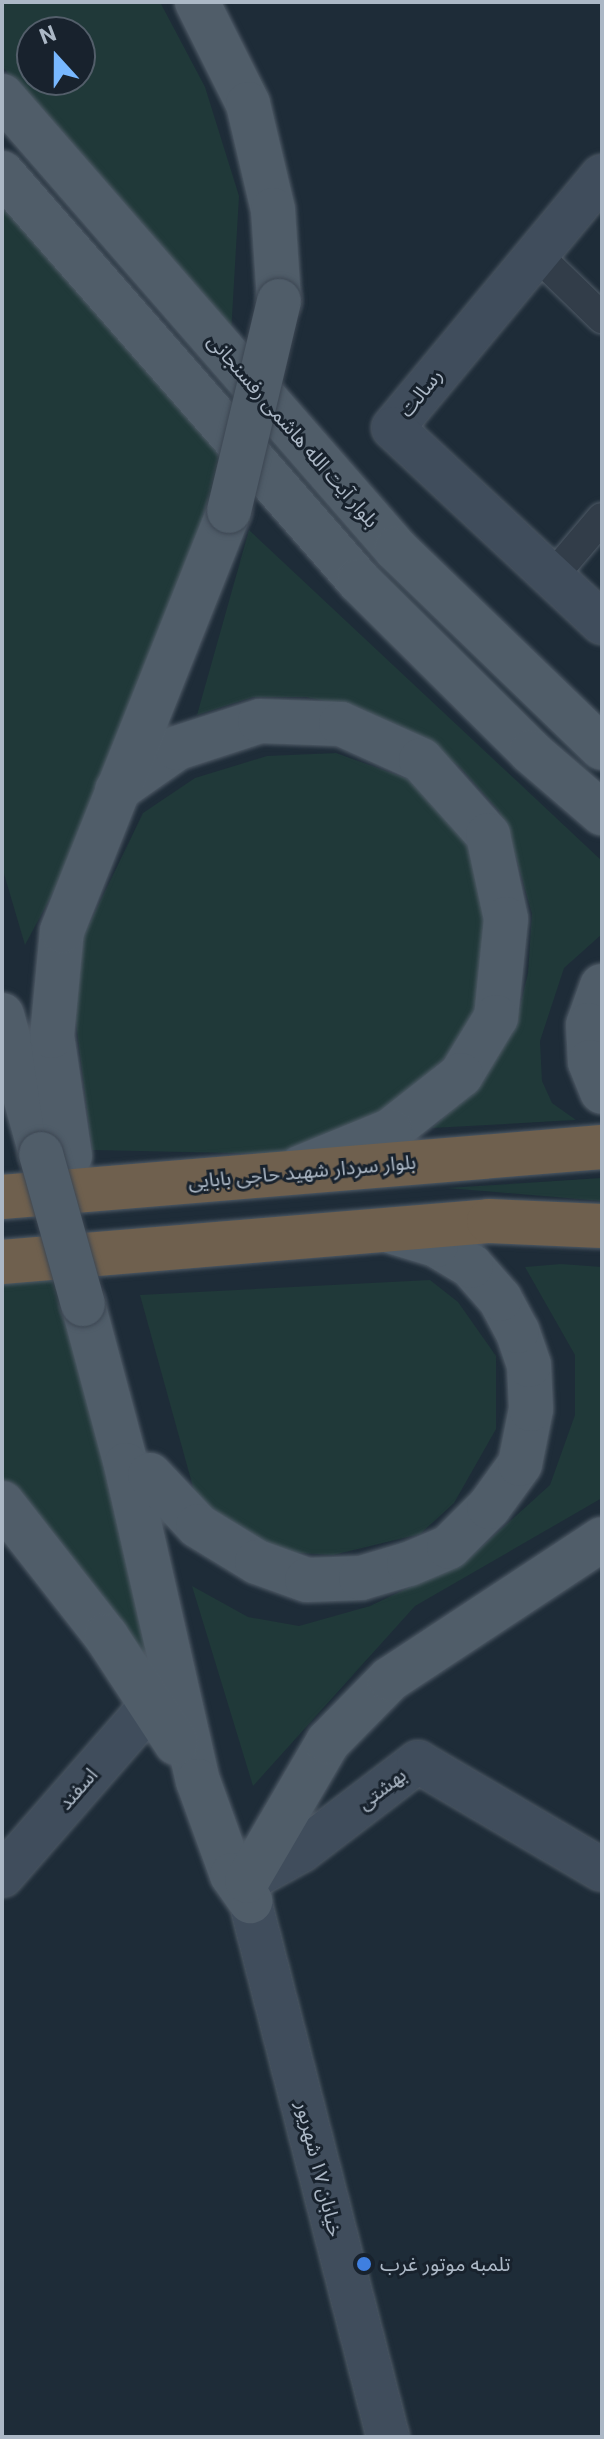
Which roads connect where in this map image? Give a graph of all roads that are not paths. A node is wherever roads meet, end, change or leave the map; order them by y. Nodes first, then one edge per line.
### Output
1 (197, 2) edge
2 (2, 96) edge
3 (2, 173) edge
4 (602, 176) edge
5 (534, 252) junction
6 (602, 318) edge
7 (602, 518) edge
8 (552, 577) junction
9 (602, 623) edge
10 (602, 748) edge
11 (117, 790) junction
12 (602, 813) edge
13 (602, 986) edge
14 (2, 1015) edge
15 (602, 1092) edge
16 (602, 1147) edge
17 (56, 1155) junction
18 (286, 1174) junction
19 (2, 1197) edge
20 (602, 1226) edge
21 (387, 1230) junction
22 (2, 1262) edge
23 (95, 1301) junction
24 (150, 1475) junction
25 (2, 1503) edge
26 (602, 1539) edge
27 (153, 1703) junction
28 (198, 1781) junction
29 (602, 1870) edge
30 (2, 1876) edge
31 (249, 1891) junction
32 (388, 2437) edge

1 - 11 main road, bridge
2 - 10 main road, بلوار آیت الله هاشمی رفسنجانی
3 - 12 main road
4 - 5 street, رسالت
5 - 6 street
5 - 8 street, رسالت
7 - 8 street
8 - 9 street, رسالت
11 - 17 main road
11 - 18 main road
13 - 15 main road
14 - 17 main road
16 - 18 highway, بلوار سردار شهید حاجی بابایی
17 - 23 main road, bridge
18 - 19 highway, بلوار سردار شهید حاجی بابایی
20 - 21 highway
21 - 22 highway
21 - 24 main road
23 - 24 main road
23 - 28 main road
24 - 31 main road
25 - 27 main road
26 - 31 main road
27 - 28 main road
27 - 30 street, اسفند
28 - 31 main road
29 - 31 street, بهشتی
31 - 32 street, خیابان ۱۷ شهریور

